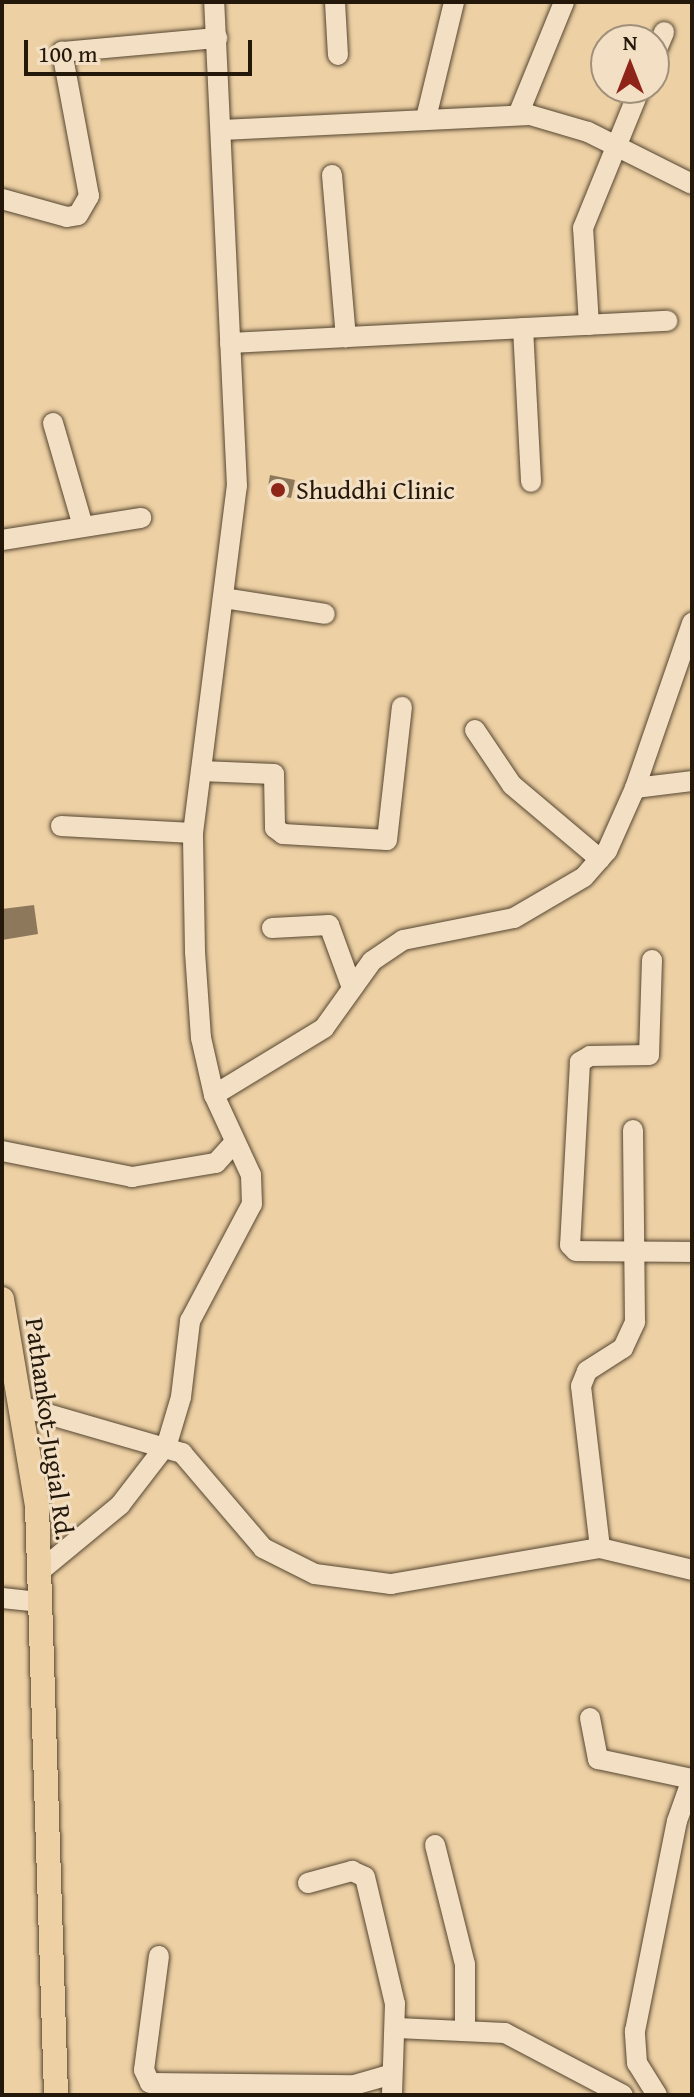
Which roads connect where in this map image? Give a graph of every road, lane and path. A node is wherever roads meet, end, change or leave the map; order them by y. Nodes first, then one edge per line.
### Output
1 (214, 2) edge
2 (335, 2) edge
3 (454, 2) edge
4 (564, 2) edge
5 (217, 38) junction
6 (338, 55) dead end
7 (633, 104) edge
8 (518, 115) junction
9 (426, 118) junction
10 (222, 130) junction
11 (615, 146) junction
12 (332, 175) dead end
13 (692, 184) edge
14 (2, 199) edge
15 (667, 321) dead end
16 (589, 325) junction
17 (523, 328) junction
18 (346, 337) junction
19 (230, 343) junction
20 (53, 423) dead end
21 (531, 482) dead end
22 (141, 518) dead end
23 (83, 526) junction
24 (2, 540) edge
25 (223, 598) junction
26 (325, 614) dead end
27 (692, 623) edge
28 (402, 707) dead end
29 (475, 730) dead end
30 (201, 771) junction
31 (692, 781) edge
32 (635, 788) junction
33 (61, 826) dead end
34 (193, 833) junction
35 (600, 859) junction
36 (272, 928) dead end
37 (652, 960) dead end
38 (352, 988) junction
39 (214, 1095) junction
40 (633, 1130) dead end
41 (233, 1144) junction
42 (2, 1151) edge
43 (639, 1251) junction
44 (692, 1252) edge
45 (2, 1299) edge
46 (15, 1394) edge
47 (167, 1444) junction
48 (600, 1548) junction
49 (692, 1570) edge
50 (40, 1571) junction
51 (2, 1598) edge
52 (41, 1602) junction
53 (590, 1718) dead end
54 (692, 1779) edge
55 (435, 1845) dead end
56 (308, 1883) dead end
57 (159, 1956) dead end
58 (397, 2028) junction
59 (465, 2029) junction
60 (391, 2085) edge
61 (56, 2095) edge
62 (623, 2095) edge
63 (657, 2095) edge

1 - 5 street
2 - 6 street
3 - 9 street
4 - 8 street
5 - 10 street
5 - 14 street
7 - 11 street
8 - 9 street
8 - 11 street
9 - 10 street
10 - 19 street
11 - 13 street
11 - 16 street
12 - 18 street
15 - 16 street
16 - 17 street
17 - 18 street
17 - 21 street
18 - 19 street
19 - 25 street
20 - 23 street
22 - 23 street
23 - 24 street
25 - 26 street
25 - 30 street
27 - 32 street
28 - 30 street
29 - 35 street
30 - 34 street
31 - 32 street
32 - 35 street
33 - 34 street
34 - 39 street
35 - 38 street
36 - 38 street
37 - 43 street
38 - 39 street
39 - 41 street
40 - 43 street
41 - 42 street
41 - 47 street
43 - 44 street
43 - 48 street
45 - 46 main road, Pathankot-Jugial Rd.
46 - 47 street
46 - 50 main road, Pathankot-Jugial Rd.
47 - 48 street
47 - 50 street
48 - 49 street
50 - 52 main road, Pathankot-Jugial Rd.
51 - 52 street
52 - 61 main road, Pathankot-Jugial Rd.
53 - 54 street
54 - 63 street
55 - 59 street
56 - 58 street
57 - 60 street
58 - 59 street
58 - 60 street
59 - 62 street

